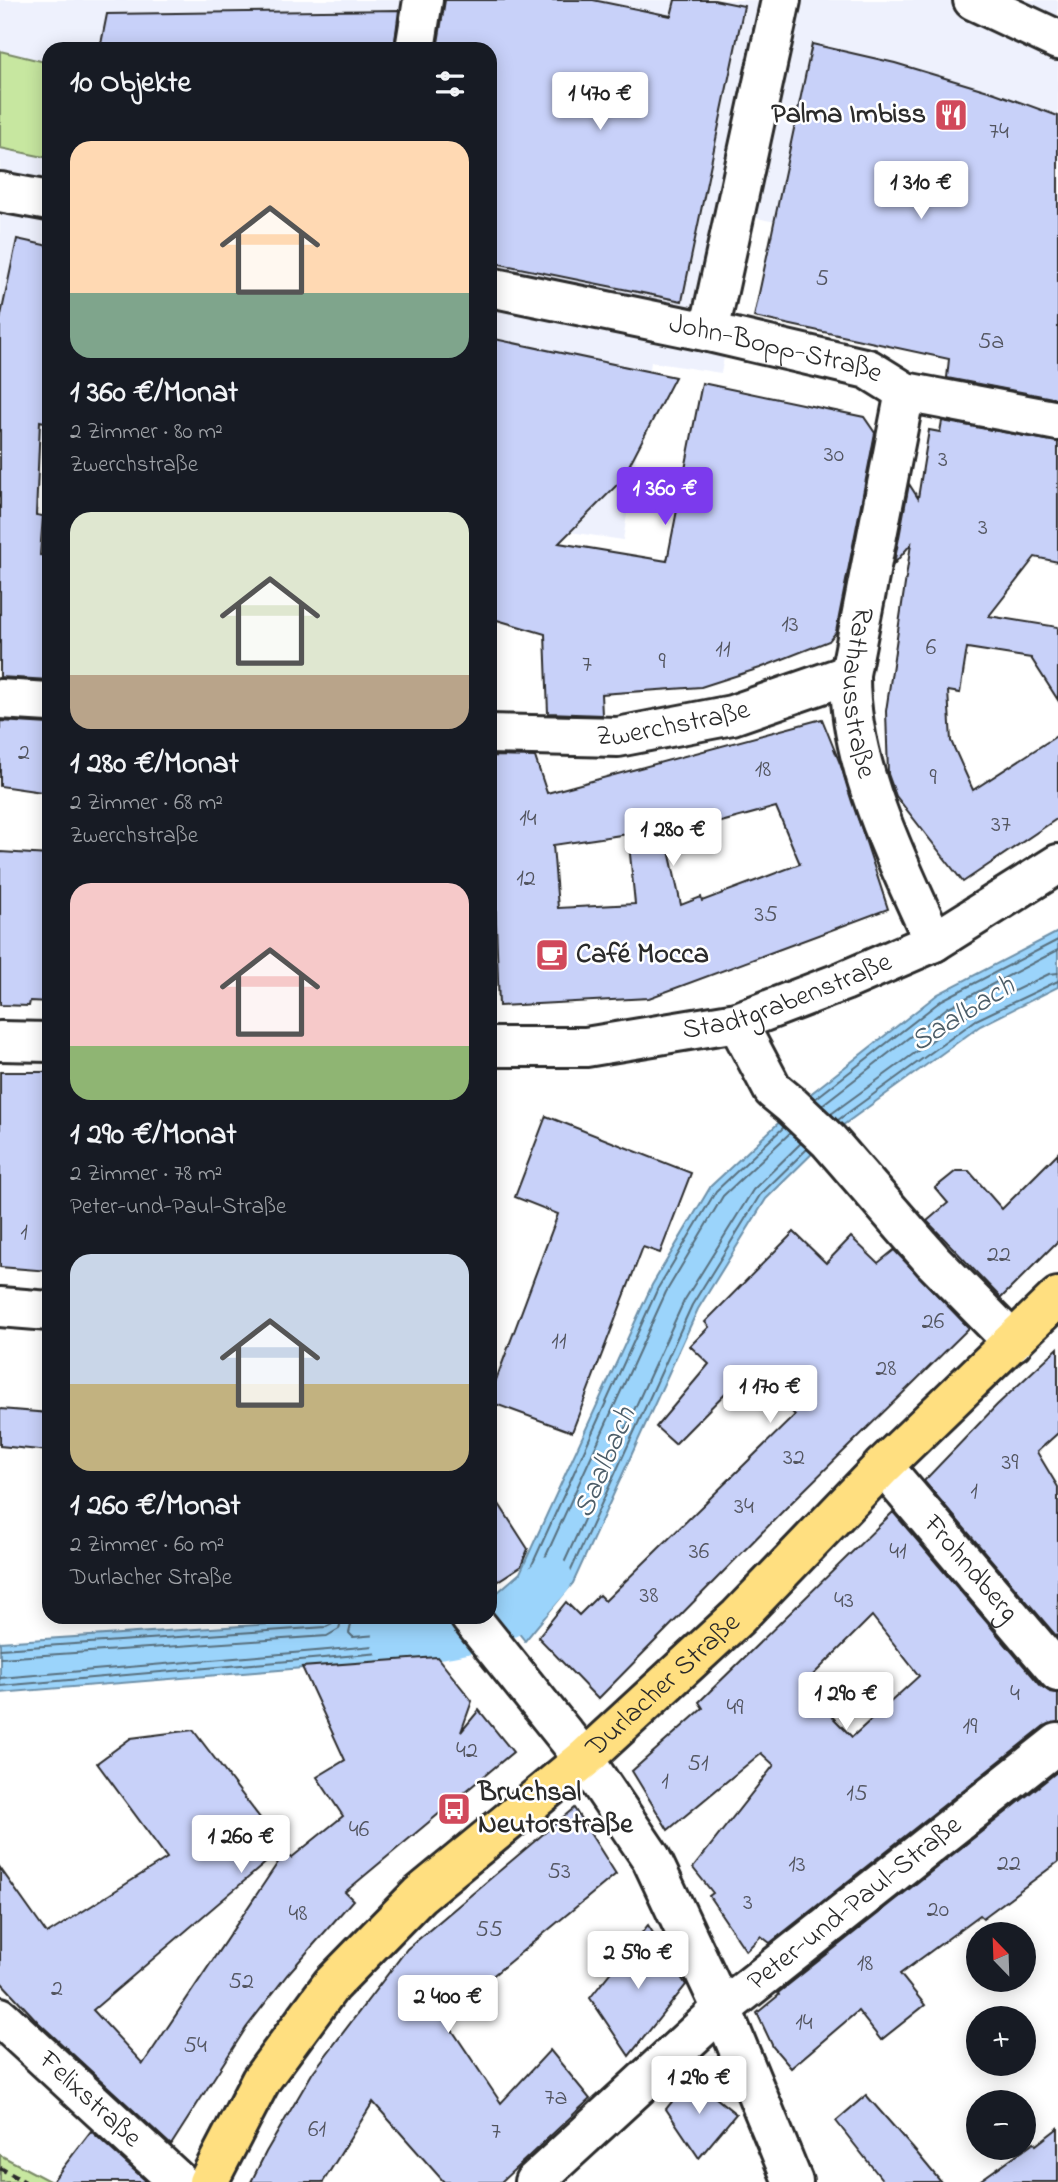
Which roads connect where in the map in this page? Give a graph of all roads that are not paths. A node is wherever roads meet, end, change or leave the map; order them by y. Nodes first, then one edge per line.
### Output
1 (423, 0) edge
2 (781, 0) edge
3 (973, 0) edge
4 (1058, 40) edge
5 (416, 42) edge
6 (0, 192) edge
7 (42, 200) edge
8 (497, 288) edge
9 (709, 332) junction
10 (905, 392) junction
11 (1058, 421) edge
12 (850, 674) junction
13 (0, 699) edge
14 (42, 702) edge
15 (497, 734) edge
16 (1058, 864) edge
17 (934, 942) junction
18 (737, 1023) junction
19 (0, 1041) edge
20 (42, 1042) edge
21 (497, 1047) edge
22 (1058, 1297) edge
23 (0, 1307) edge
24 (42, 1310) edge
25 (1013, 1342) junction
26 (883, 1466) junction
27 (475, 1624) edge
28 (1058, 1672) edge
29 (1058, 1744) edge
30 (584, 1759) junction
31 (722, 2009) junction
32 (0, 2017) edge
33 (179, 2182) edge
34 (208, 2182) edge
35 (534, 2182) edge
36 (793, 2182) edge

1 - 5 street
2 - 9 street
3 - 4 street
6 - 7 street
8 - 9 street, John-Bopp-Straße
9 - 10 street, John-Bopp-Straße
10 - 11 street, John-Bopp-Straße
10 - 12 street, Rathausstraße
12 - 15 street, Zwerchstraße
12 - 17 street, Rathausstraße
13 - 14 street
16 - 17 street, Stadtgrabenstraße
17 - 18 street, Stadtgrabenstraße
18 - 21 street, Stadtgrabenstraße
18 - 25 street
19 - 20 street
22 - 25 main road, Durlacher Straße
23 - 24 street
25 - 26 main road, Durlacher Straße
26 - 28 street, Frohndberg
26 - 30 main road, Durlacher Straße
27 - 30 street
29 - 31 street, Peter-und-Paul-Straße
30 - 31 street
30 - 34 main road, Durlacher Straße
31 - 35 street, Peter-und-Paul-Straße
31 - 36 street
32 - 33 street, Felixstraße

